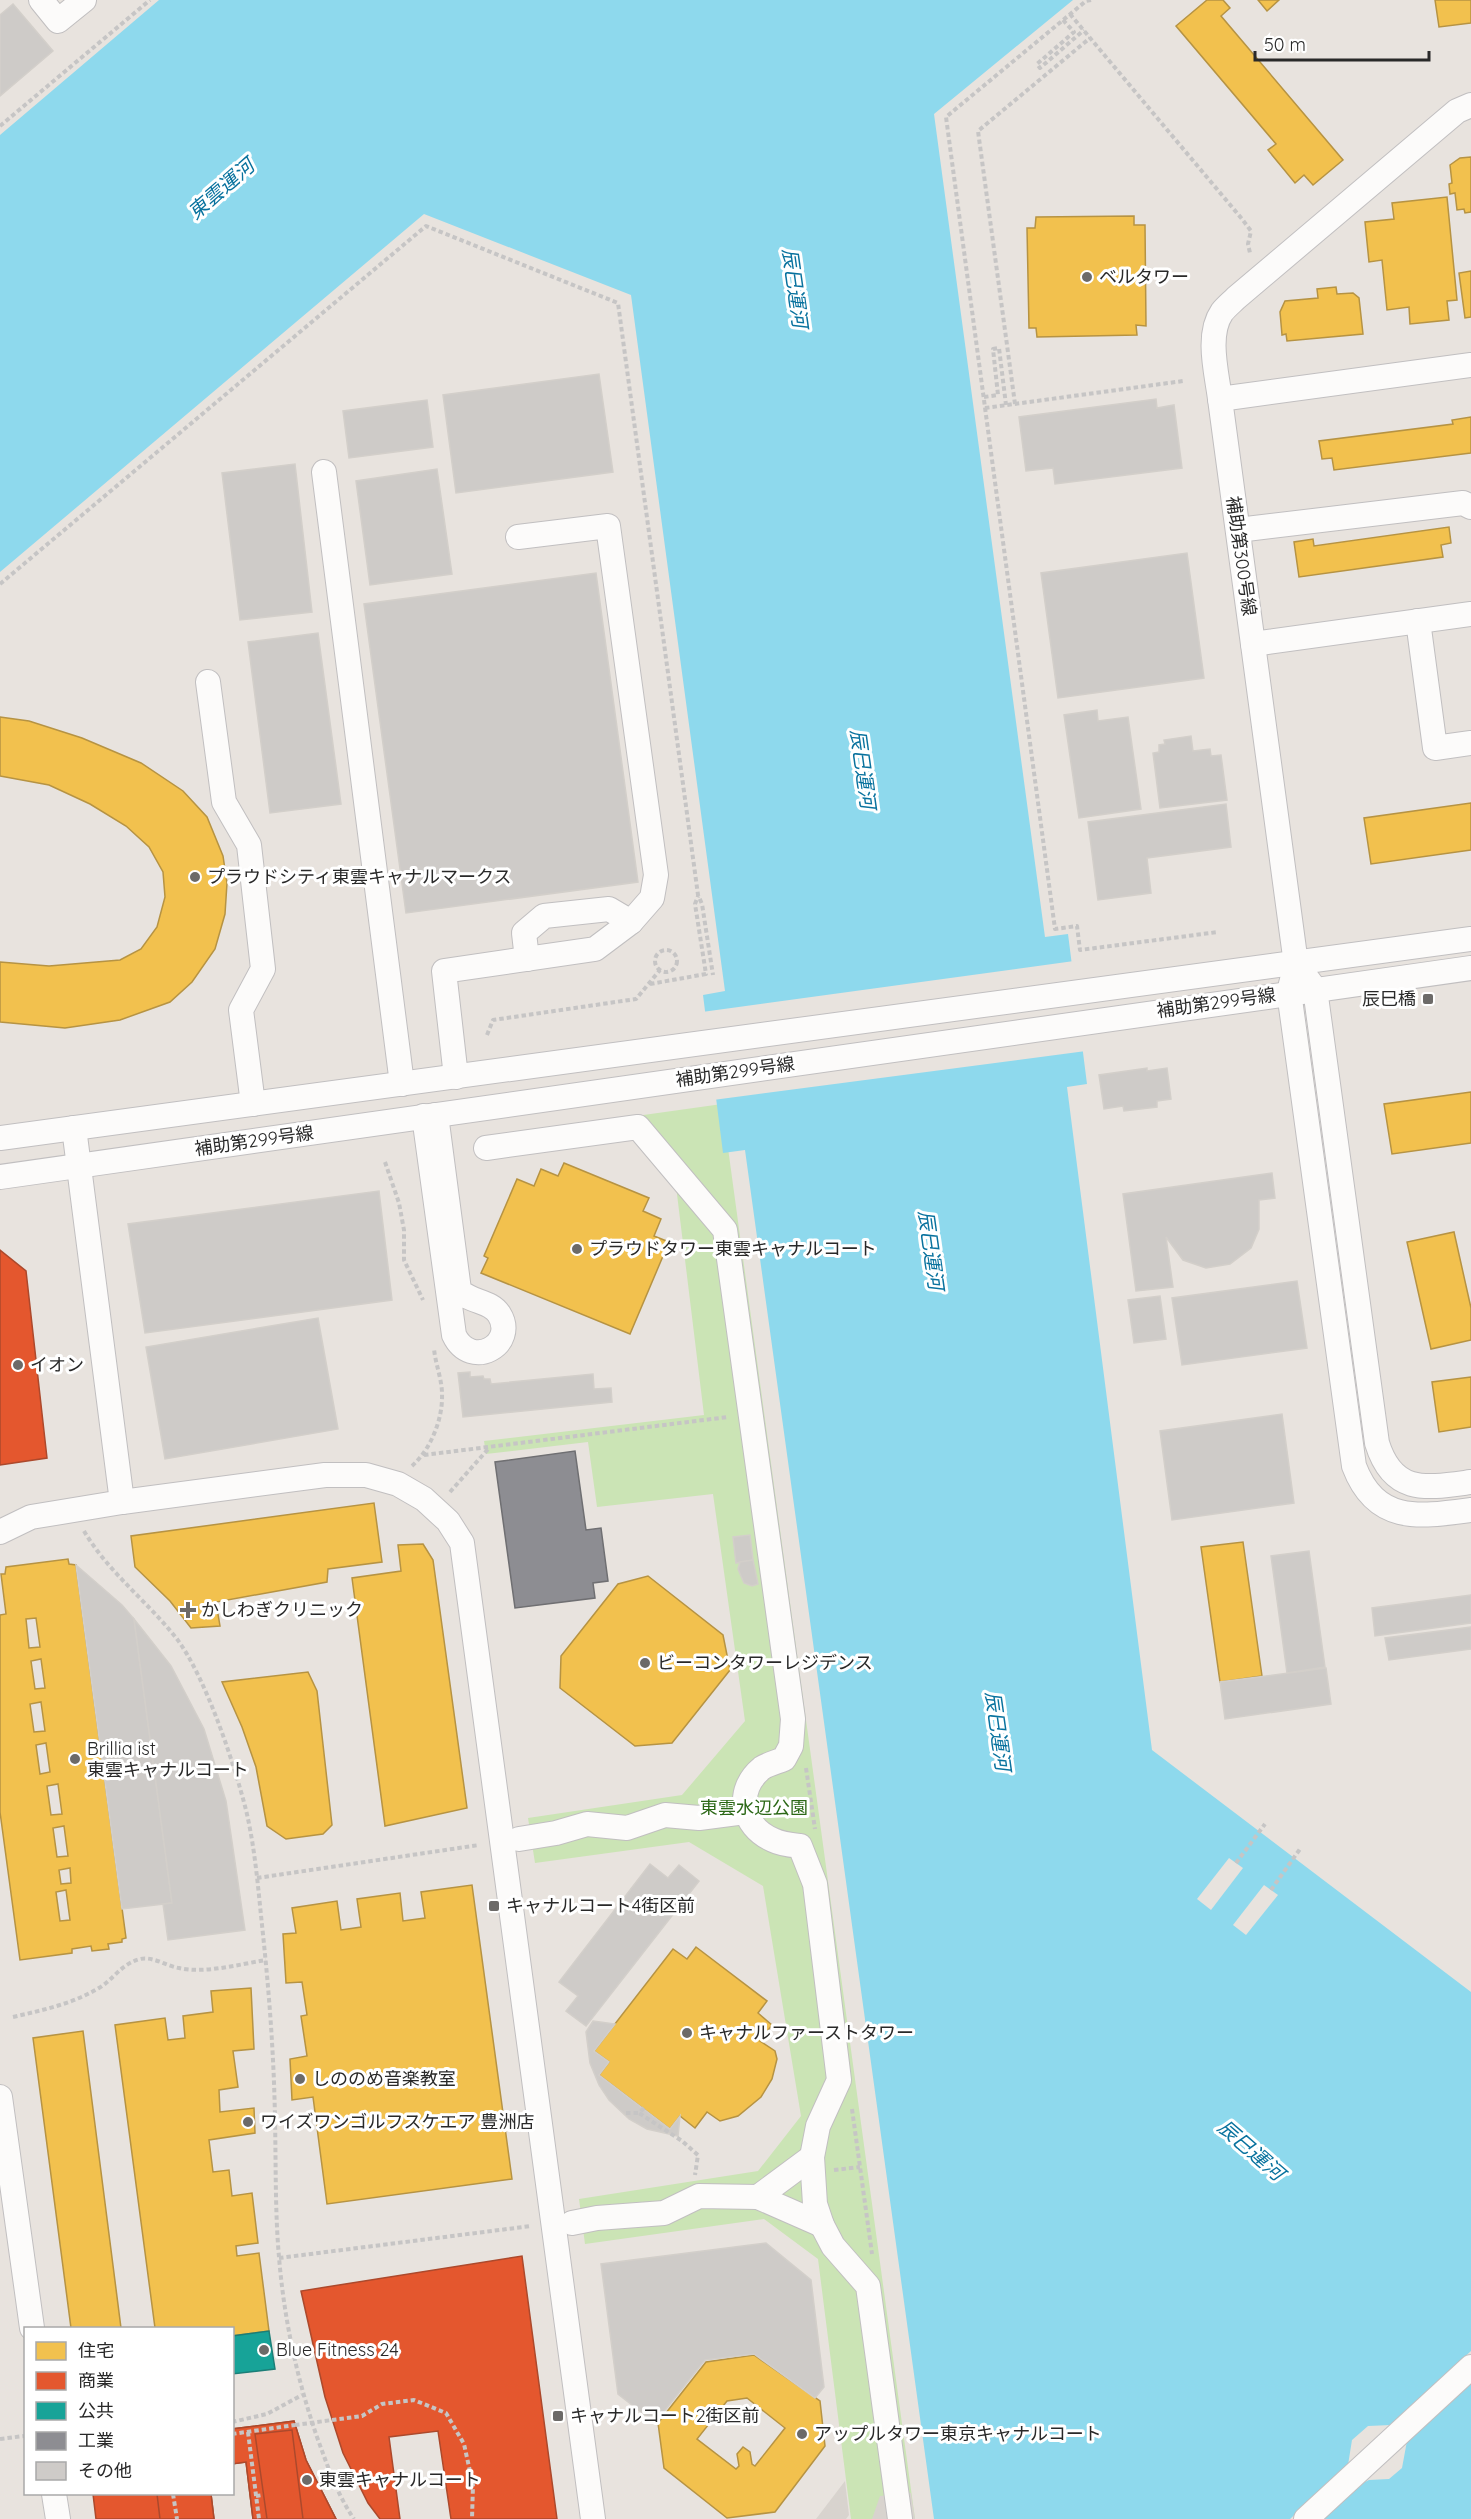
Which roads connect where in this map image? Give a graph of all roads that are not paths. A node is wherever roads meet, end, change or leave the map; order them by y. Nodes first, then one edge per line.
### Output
1 (41, 0) edge
2 (84, 0) edge
3 (1471, 105) edge
4 (1471, 365) edge
5 (1220, 399) junction
6 (324, 472) dead end
7 (1471, 507) edge
8 (1238, 530) junction
9 (518, 537) dead end
10 (1471, 614) edge
11 (1418, 621) junction
12 (1253, 644) junction
13 (208, 682) dead end
14 (1471, 743) edge
15 (631, 922) junction
16 (1471, 939) edge
17 (527, 959) junction
18 (1296, 964) junction
19 (1471, 968) edge
20 (1315, 989) junction
21 (1289, 992) junction
22 (456, 1077) junction
23 (402, 1084) junction
24 (253, 1104) junction
25 (430, 1115) junction
26 (74, 1128) junction
27 (0, 1138) edge
28 (486, 1148) dead end
29 (80, 1166) junction
30 (0, 1177) edge
31 (1471, 1482) edge
32 (122, 1502) junction
33 (1471, 1510) edge
34 (0, 1532) edge
35 (745, 1812) junction
36 (519, 1839) dead end
37 (0, 2097) edge
38 (812, 2157) junction
39 (758, 2197) junction
40 (572, 2223) dead end
41 (822, 2225) junction
42 (32, 2327) edge
43 (1471, 2367) edge
44 (54, 2495) edge
45 (58, 2519) edge
46 (593, 2519) edge
47 (900, 2519) edge
48 (1306, 2519) edge

1 - 2 street
3 - 5 street, 補助第300号線
4 - 5 street
5 - 8 street, 補助第300号線
6 - 23 street
7 - 8 street
8 - 12 street, 補助第300号線
9 - 15 street
10 - 11 street
11 - 12 street
11 - 14 street
12 - 18 street, 補助第300号線
13 - 24 street
15 - 17 street
15 - 17 street
16 - 18 street, 補助第299号線
17 - 22 street
18 - 20 street
18 - 21 street
18 - 22 street, 補助第299号線
19 - 20 street, 補助第299号線
20 - 21 street, 補助第299号線
20 - 31 street
21 - 25 street, 補助第299号線
21 - 33 street
22 - 23 street, 補助第299号線
23 - 24 street, 補助第299号線
24 - 26 street, 補助第299号線
25 - 25 street
25 - 29 street, 補助第299号線
26 - 27 street, 補助第299号線
26 - 29 street
28 - 35 street
29 - 30 street, 補助第299号線
29 - 32 street
32 - 34 street
32 - 46 street
35 - 36 street
35 - 38 street
37 - 42 street
38 - 39 street
38 - 41 street
39 - 40 street
39 - 41 street
41 - 47 street
43 - 48 street
44 - 45 street

